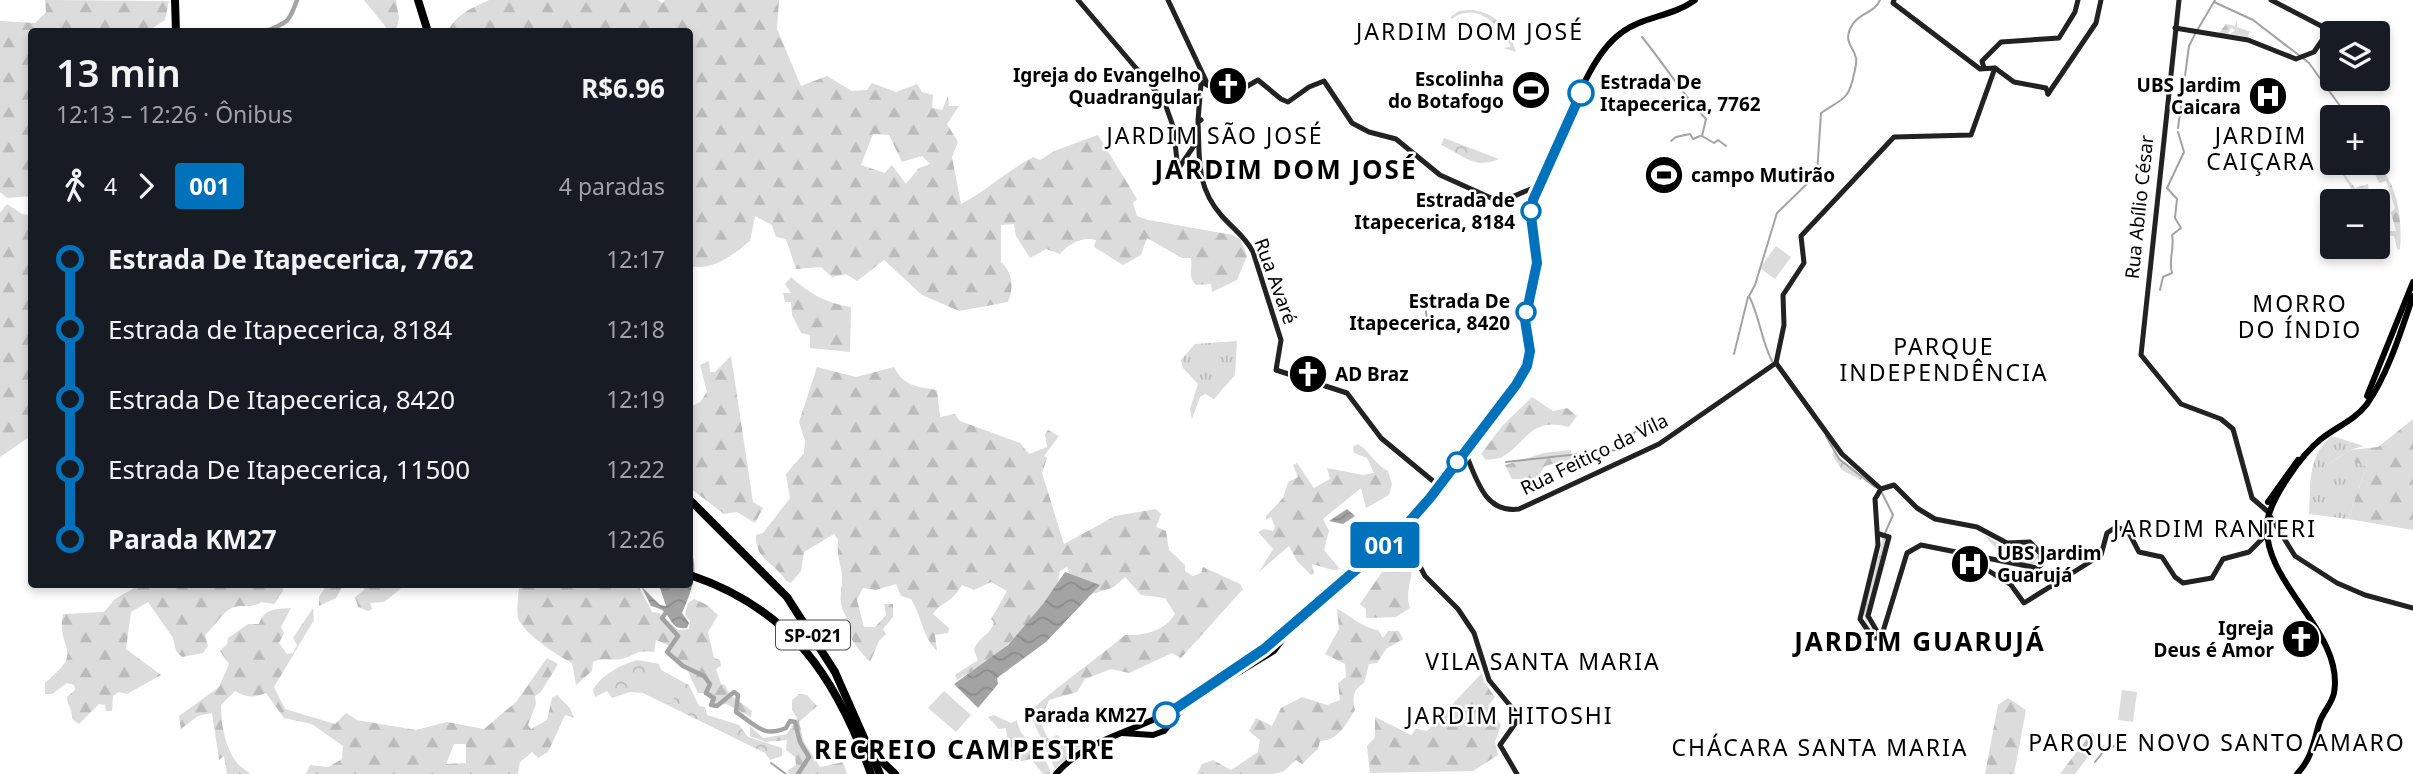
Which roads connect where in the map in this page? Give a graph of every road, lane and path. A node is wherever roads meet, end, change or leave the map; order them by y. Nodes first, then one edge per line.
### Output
1 (175, 0) edge
2 (418, 0) edge
3 (1078, 0) edge
4 (1168, 0) edge
5 (1695, 0) edge
6 (1894, 0) edge
7 (2078, 0) edge
8 (2101, 0) edge
9 (2179, 0) edge
10 (2271, 0) edge
11 (1171, 8) junction
12 (1171, 16) dead end
13 (1181, 16) dead end
14 (1181, 25) junction
15 (177, 28) edge
16 (427, 28) edge
17 (2175, 28) junction
18 (1995, 68) junction
19 (1982, 69) junction
20 (1204, 84) junction
21 (1196, 143) junction
22 (1538, 186) junction
23 (2413, 282) edge
24 (2413, 296) edge
25 (2386, 358) junction
26 (1776, 363) junction
27 (1694, 422) dead end
28 (1686, 426) junction
29 (1465, 452) junction
30 (1458, 460) junction
31 (1470, 466) junction
32 (1439, 486) junction
33 (1881, 489) junction
34 (693, 503) edge
35 (2267, 512) junction
36 (1401, 531) junction
37 (1879, 534) junction
38 (2265, 535) junction
39 (1974, 559) junction
40 (693, 576) edge
41 (2413, 608) edge
42 (1283, 634) junction
43 (1881, 638) junction
44 (1277, 647) junction
45 (1268, 650) junction
46 (1166, 715) junction
47 (1172, 724) junction
48 (1122, 733) junction
49 (868, 753) junction
50 (864, 774) edge
51 (871, 774) edge
52 (880, 774) edge
53 (895, 774) edge
54 (1056, 774) edge
55 (1517, 774) edge
56 (2297, 774) edge

1 - 15 highway
2 - 16 highway
3 - 21 street
4 - 11 street
5 - 22 main road
6 - 19 street
7 - 19 street
8 - 18 street
9 - 17 street, Rua Abílio César
10 - 17 street
11 - 12 street
11 - 14 street
13 - 14 street
14 - 20 street
17 - 35 street, Rua Abílio César
18 - 19 street
18 - 26 street
20 - 21 street, Rua Avaré
20 - 22 street
21 - 32 street, Rua Avaré
22 - 29 main road
23 - 25 main road
24 - 25 main road
25 - 35 main road
26 - 28 street, Rua Feitiço da Vila
26 - 33 street
27 - 28 street
28 - 31 street, Rua Feitiço da Vila
29 - 30 main road
29 - 31 street, Rua Feitiço da Vila
30 - 31 street
30 - 32 main road
32 - 36 main road
33 - 37 street
33 - 39 street
34 - 49 highway, SP-021
35 - 38 main road
35 - 41 street
36 - 42 main road
36 - 55 street
37 - 43 street
37 - 43 street
38 - 39 street
38 - 56 main road
39 - 43 street
40 - 49 highway, SP-021
42 - 44 main road
42 - 44 main road
42 - 45 main road
44 - 45 main road
45 - 46 main road
45 - 47 main road
46 - 47 main road
46 - 48 main road
47 - 48 main road
48 - 54 main road
49 - 50 highway
49 - 51 highway, SP-021
49 - 52 highway, SP-021
49 - 53 highway

